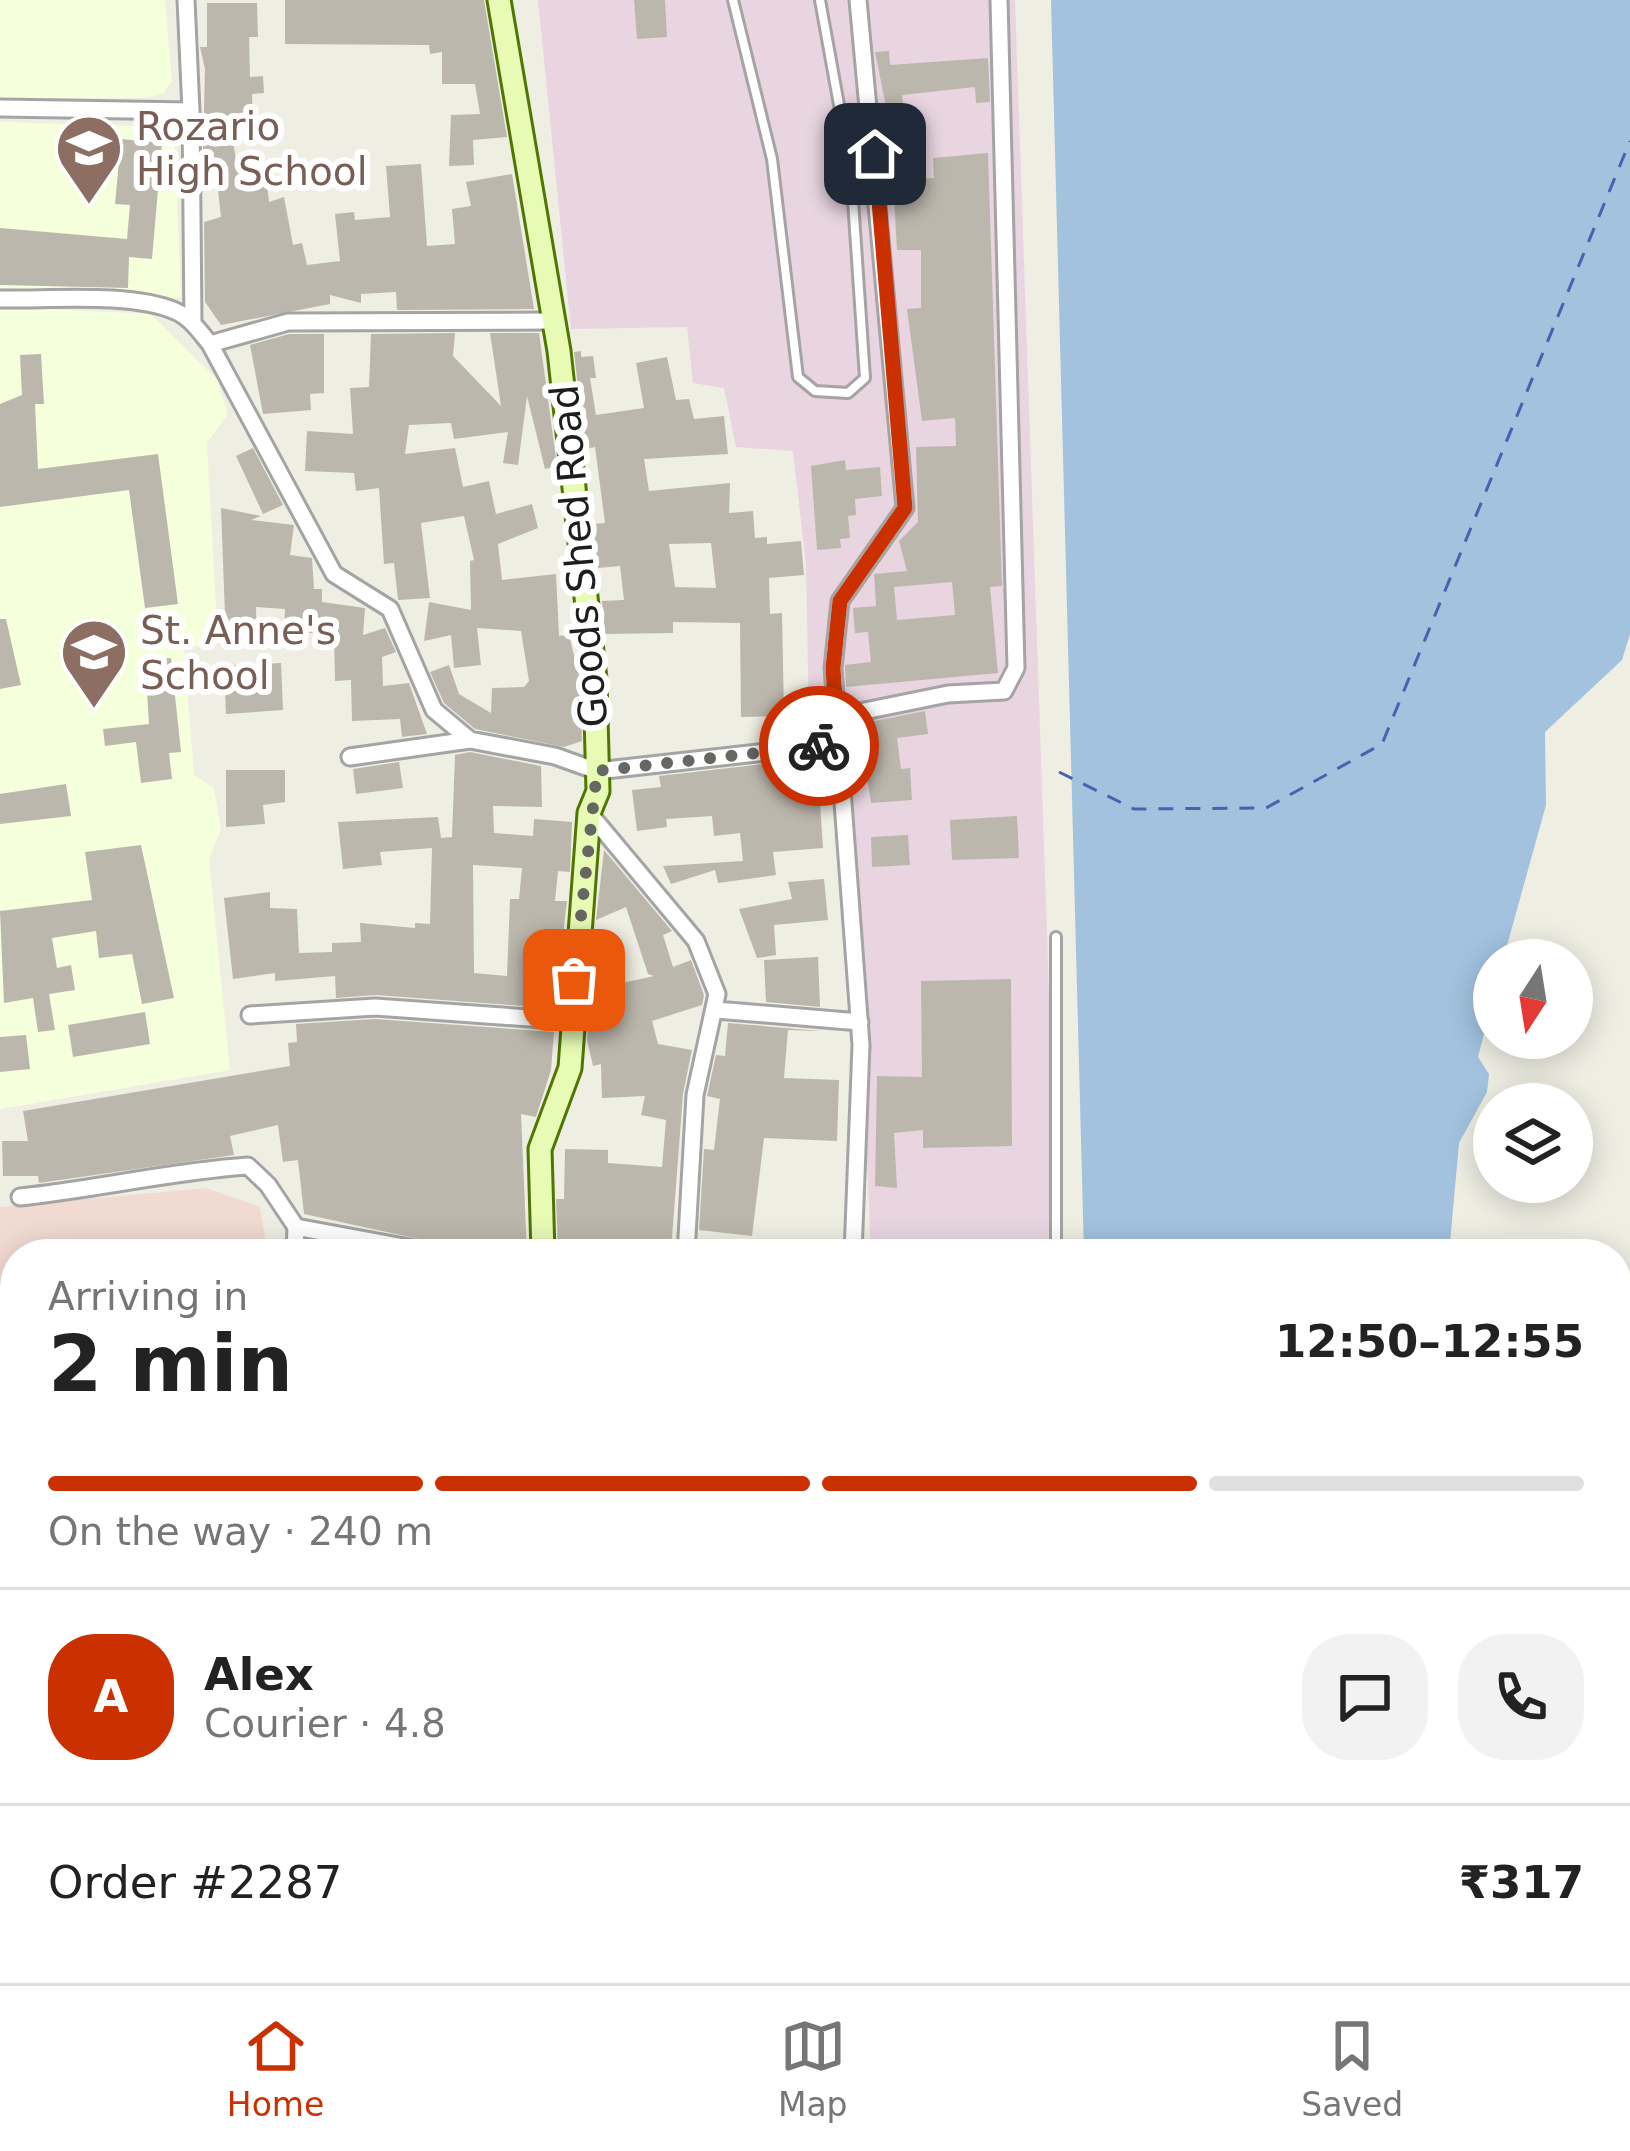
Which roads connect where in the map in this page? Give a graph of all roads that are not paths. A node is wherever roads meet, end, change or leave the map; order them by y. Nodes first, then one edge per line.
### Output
1 (186, 0) edge
2 (499, 0) edge
3 (733, 0) edge
4 (820, 0) edge
5 (858, 0) edge
6 (999, 0) edge
7 (0, 108) edge
8 (191, 111) junction
9 (0, 298) edge
10 (554, 321) junction
11 (193, 324) junction
12 (210, 344) junction
13 (836, 717) junction
14 (470, 740) junction
15 (838, 744) junction
16 (350, 757) dead end
17 (597, 771) junction
18 (589, 812) junction
19 (1056, 937) dead end
20 (716, 1010) junction
21 (250, 1015) dead end
22 (571, 1021) junction
23 (860, 1022) junction
24 (20, 1197) dead end
25 (296, 1227) junction
26 (296, 1239) edge
27 (361, 1239) edge
28 (543, 1239) edge
29 (686, 1239) edge
30 (853, 1239) edge
31 (1056, 1239) edge

1 - 8 street
2 - 10 street, Goods Shed Road
3 - 4 lane
5 - 13 street
6 - 13 street
7 - 8 street
8 - 11 street
9 - 11 street
10 - 12 street
10 - 17 street, Goods Shed Road
11 - 12 street
12 - 14 street
13 - 15 street
14 - 16 street
14 - 17 street
15 - 17 street
15 - 23 street
17 - 18 street, Goods Shed Road
18 - 20 street
18 - 22 street, Goods Shed Road
19 - 31 lane
20 - 23 street
20 - 29 street
21 - 22 street
22 - 28 street, Goods Shed Road
23 - 30 street
24 - 25 street
25 - 26 street
25 - 27 street

